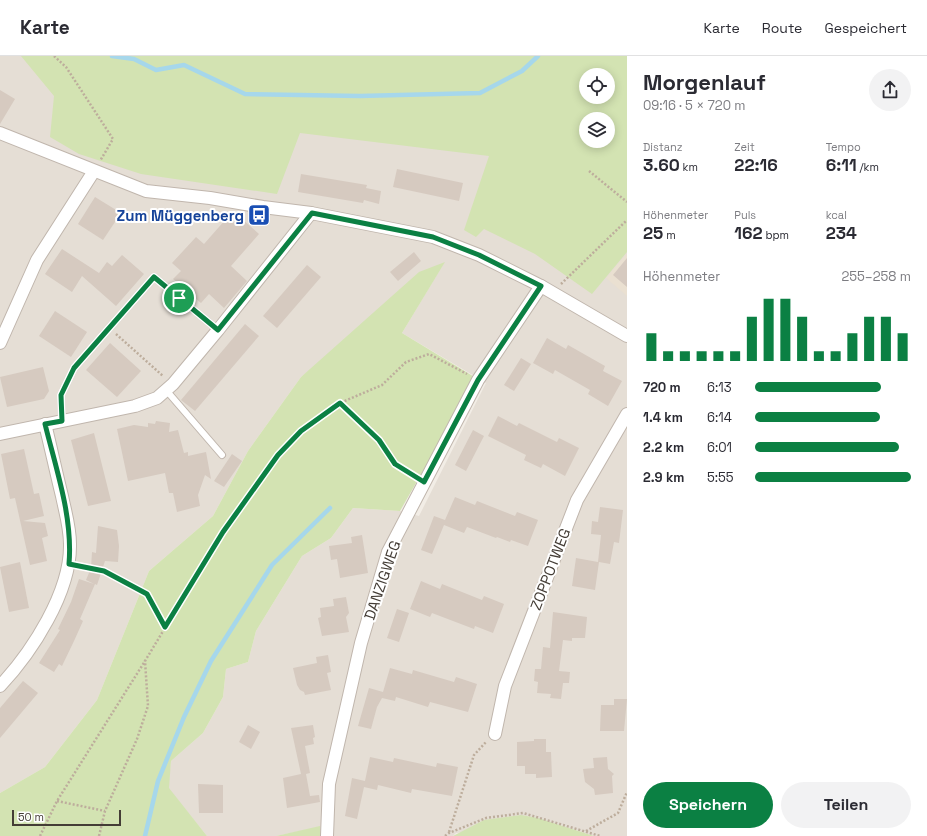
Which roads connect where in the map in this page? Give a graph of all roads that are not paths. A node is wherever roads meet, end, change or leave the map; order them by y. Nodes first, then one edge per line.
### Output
1 (0, 133) edge
2 (94, 171) junction
3 (312, 213) junction
4 (541, 286) junction
5 (218, 330) junction
6 (627, 336) edge
7 (0, 343) edge
8 (169, 387) junction
9 (627, 414) edge
10 (62, 421) junction
11 (45, 424) junction
12 (0, 434) edge
13 (222, 455) dead end
14 (0, 686) edge
15 (495, 734) road end
16 (327, 836) edge

1 - 2 street
2 - 3 street
2 - 7 street
3 - 4 street
3 - 5 street
4 - 6 street
4 - 16 street, DANZIGWEG
5 - 8 street
5 - 10 lane
8 - 10 street
8 - 13 lane
9 - 15 street, ZOPPOTWEG
10 - 11 street
11 - 12 street
11 - 14 street

